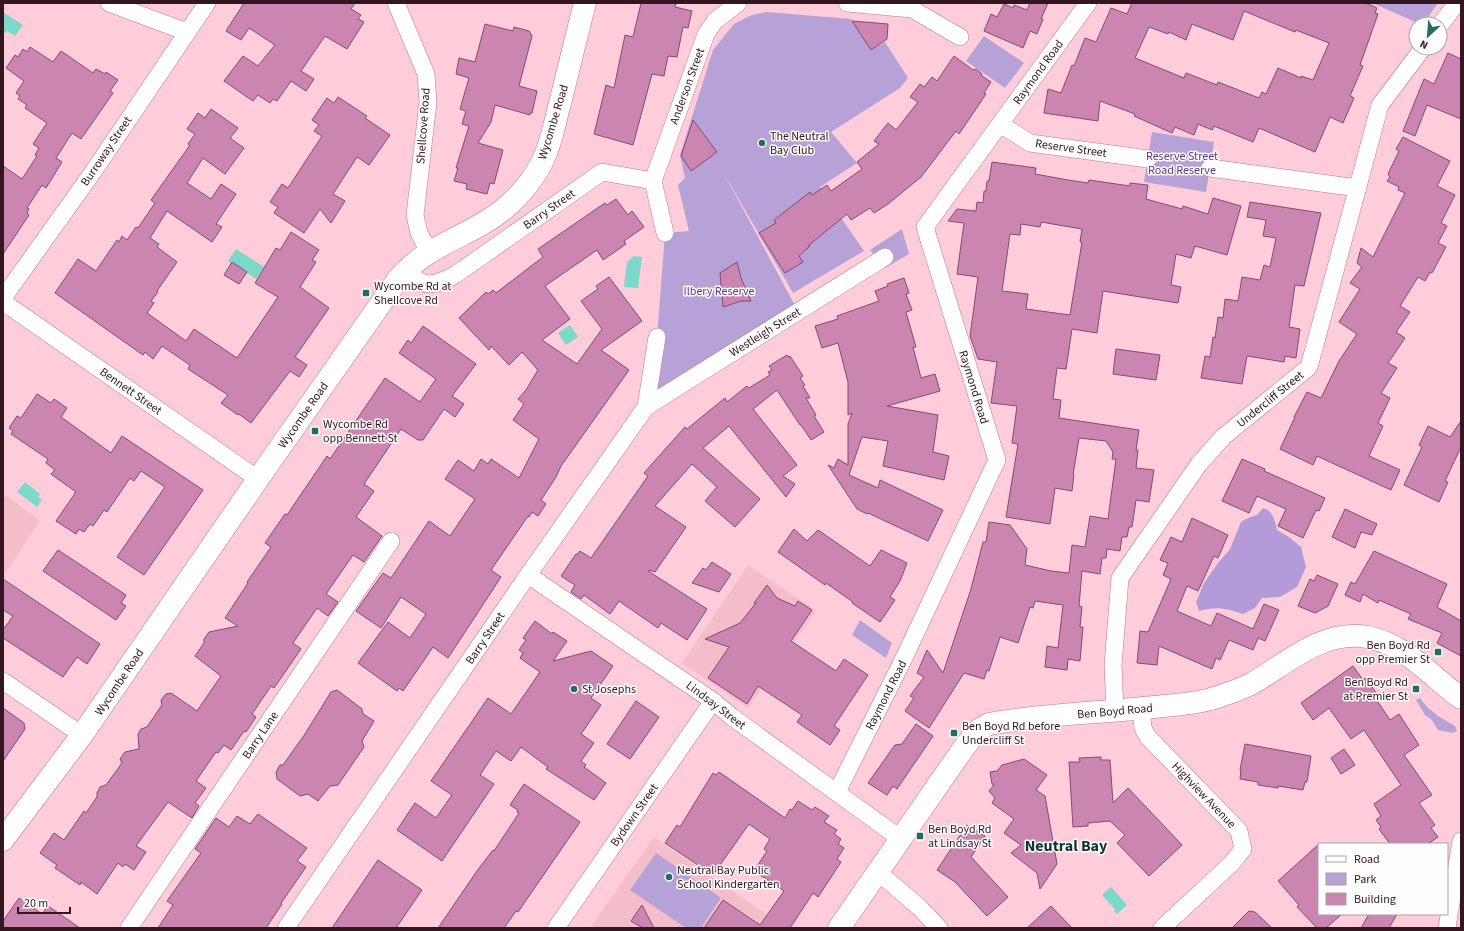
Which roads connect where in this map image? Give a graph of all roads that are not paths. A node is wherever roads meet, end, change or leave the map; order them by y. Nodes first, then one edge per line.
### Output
1 (109, 3) edge
2 (207, 3) edge
3 (396, 3) edge
4 (585, 3) edge
5 (738, 3) edge
6 (847, 3) edge
7 (1088, 3) edge
8 (187, 32) junction
9 (960, 37) dead end
10 (1417, 56) edge
11 (1000, 124) junction
12 (1148, 159) dead end
13 (1210, 168) dead end
14 (653, 181) junction
15 (1358, 188) junction
16 (665, 233) dead end
17 (429, 252) junction
18 (885, 257) dead end
19 (406, 270) junction
20 (3, 298) edge
21 (3, 302) edge
22 (657, 337) dead end
23 (646, 407) junction
24 (258, 479) junction
25 (391, 541) dead end
26 (528, 575) junction
27 (3, 681) edge
28 (1461, 698) edge
29 (713, 701) junction
30 (1142, 709) junction
31 (1115, 711) junction
32 (82, 735) junction
33 (837, 792) junction
34 (901, 839) junction
35 (3, 840) edge
36 (1461, 841) edge
37 (878, 872) junction
38 (129, 928) edge
39 (286, 928) edge
40 (556, 928) edge
41 (839, 928) edge
42 (939, 928) edge
43 (1162, 928) edge
44 (1447, 928) edge

1 - 8 street
2 - 8 street, Burroway Street
3 - 17 street, Shellcove Road
4 - 17 street, Wycombe Road
5 - 14 street, Anderson Street
6 - 9 street
7 - 11 street, Raymond Road
8 - 20 street, Burroway Street
10 - 15 street, Undercliff Street
11 - 12 street, Reserve Street
11 - 33 street, Raymond Road
13 - 15 street
14 - 16 street
14 - 19 street, Barry Street
15 - 31 street, Undercliff Street
17 - 19 street, Wycombe Road
18 - 23 street, Westleigh Street
19 - 24 street, Wycombe Road
21 - 24 street, Bennett Street
22 - 23 street, Barry Street
23 - 26 street, Barry Street
24 - 32 street, Wycombe Road
25 - 38 street, Barry Lane
26 - 29 street, Lindsay Street
26 - 39 street, Barry Street
27 - 32 street
28 - 30 street, Ben Boyd Road
29 - 33 street, Lindsay Street
29 - 40 street, Bydown Street
30 - 31 street, Ben Boyd Road
30 - 43 street, Highview Avenue
31 - 34 street, Ben Boyd Road
32 - 35 street, Wycombe Road
33 - 34 street, Lindsay Street
34 - 37 street, Ben Boyd Road
36 - 44 street
37 - 41 street, Ben Boyd Road
37 - 42 street

